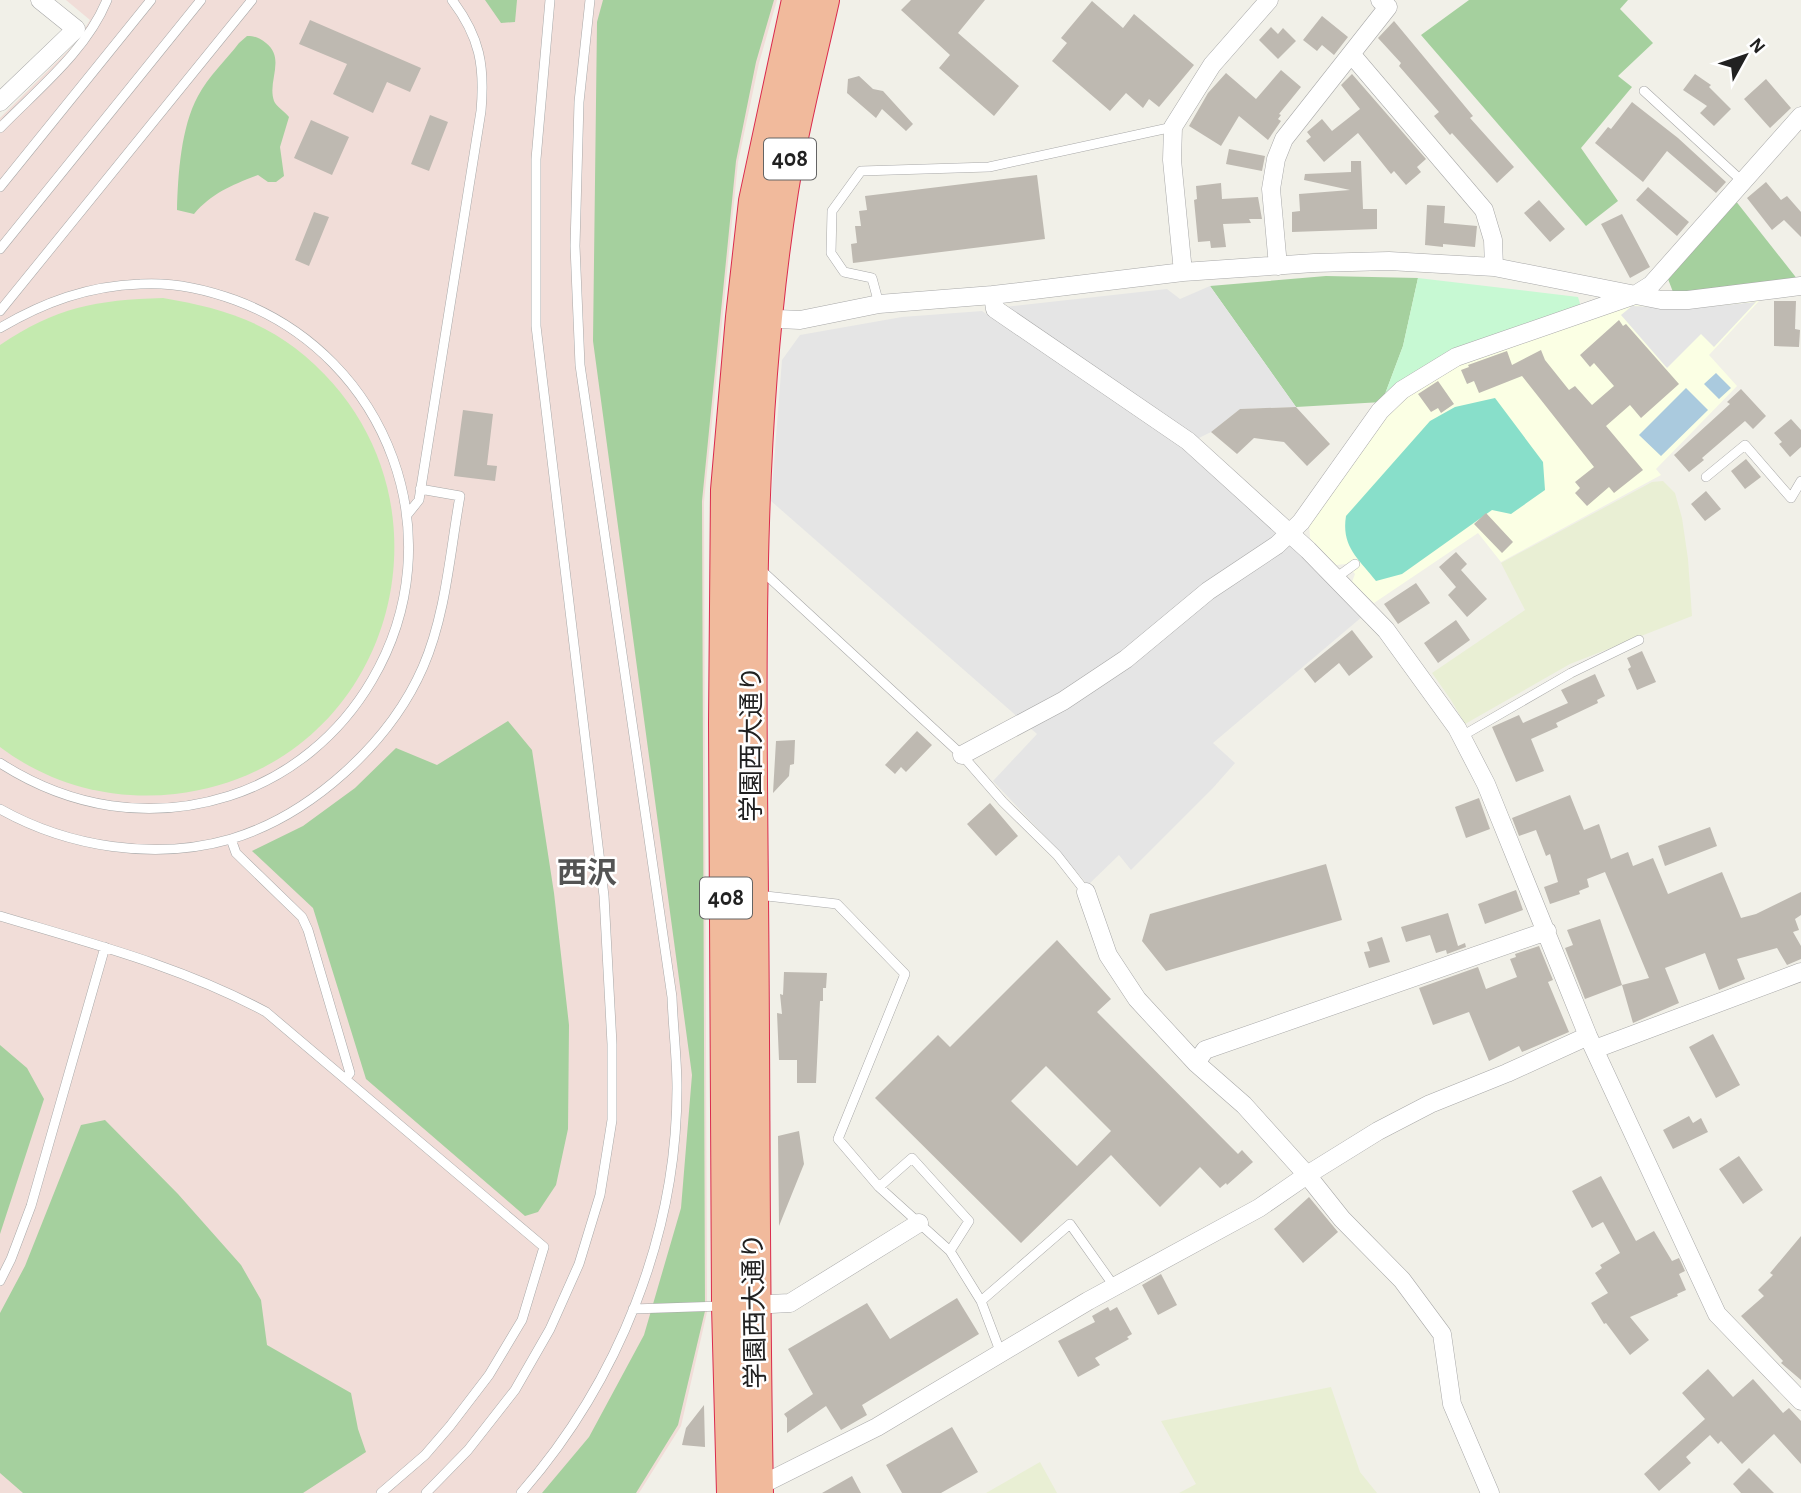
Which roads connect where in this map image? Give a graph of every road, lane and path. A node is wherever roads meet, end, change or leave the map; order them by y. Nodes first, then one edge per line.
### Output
1 (40, 0) edge
2 (107, 0) edge
3 (150, 0) edge
4 (201, 0) edge
5 (252, 0) edge
6 (452, 0) edge
7 (550, 0) edge
8 (590, 0) edge
9 (797, 0) edge
10 (824, 0) edge
11 (1269, 0) edge
12 (1388, 2) edge
13 (1352, 55) junction
14 (1644, 92) dead end
15 (0, 102) edge
16 (1801, 116) edge
17 (1173, 127) junction
18 (0, 128) edge
19 (1743, 182) junction
20 (0, 187) edge
21 (0, 249) edge
22 (1278, 266) junction
23 (1494, 267) junction
24 (1183, 272) junction
25 (1801, 286) edge
26 (993, 295) junction
27 (1635, 295) junction
28 (879, 304) junction
29 (0, 311) edge
30 (754, 318) junction
31 (0, 328) edge
32 (1706, 477) dead end
33 (1801, 481) edge
34 (420, 489) junction
35 (407, 515) junction
36 (1290, 533) junction
37 (1355, 564) dead end
38 (752, 565) junction
39 (1334, 580) junction
40 (1639, 640) dead end
41 (1462, 736) junction
42 (962, 755) junction
43 (0, 764) edge
44 (0, 809) edge
45 (231, 839) junction
46 (1086, 892) joint
47 (753, 894) junction
48 (0, 916) edge
49 (1546, 931) junction
50 (105, 947) junction
51 (1801, 972) edge
52 (1592, 1042) junction
53 (1196, 1063) junction
54 (346, 1078) junction
55 (1307, 1175) junction
56 (879, 1187) junction
57 (919, 1223) junction
58 (950, 1251) junction
59 (0, 1280) edge
60 (1114, 1286) junction
61 (981, 1301) junction
62 (741, 1305) junction
63 (633, 1309) junction
64 (1000, 1351) junction
65 (1801, 1401) edge
66 (748, 1491) edge
67 (381, 1493) edge
68 (426, 1493) edge
69 (521, 1493) edge
70 (1490, 1493) edge

1 - 15 street
2 - 18 lane
3 - 20 lane
4 - 21 lane
5 - 29 lane
6 - 34 lane
7 - 68 lane
8 - 63 lane
9 - 30 highway, 学園西大通り / 408
10 - 30 highway, 学園西大通り / 408
11 - 17 street
12 - 13 street
13 - 22 street
13 - 23 street
14 - 19 lane
16 - 19 street
17 - 24 street
17 - 28 lane
19 - 27 street
22 - 23 street
22 - 24 street
23 - 27 street
24 - 26 street
25 - 27 street
26 - 28 street
26 - 36 street
27 - 36 street
28 - 30 street
30 - 38 highway, 学園西大通り / 408
30 - 62 highway, 学園西大通り / 408
31 - 35 lane
32 - 33 lane
34 - 35 lane
34 - 45 lane
35 - 43 lane
36 - 39 street
36 - 42 street
37 - 39 lane
38 - 42 lane
38 - 47 highway, 学園西大通り / 408
39 - 41 street
40 - 41 lane
41 - 49 street
42 - 46 lane
44 - 45 lane
45 - 54 lane
46 - 53 street
47 - 56 lane
47 - 62 highway, 学園西大通り / 408
48 - 50 lane
49 - 52 street
49 - 53 street
50 - 54 lane
50 - 59 lane
51 - 52 street
52 - 55 street
52 - 65 street
53 - 55 street
54 - 67 lane
55 - 60 street
55 - 70 street
56 - 57 lane
56 - 58 lane
57 - 58 lane
57 - 62 street
58 - 61 lane
60 - 61 lane
60 - 64 street
61 - 64 lane
62 - 63 lane
62 - 66 highway, 学園西大通り / 408
63 - 69 lane
64 - 66 street

